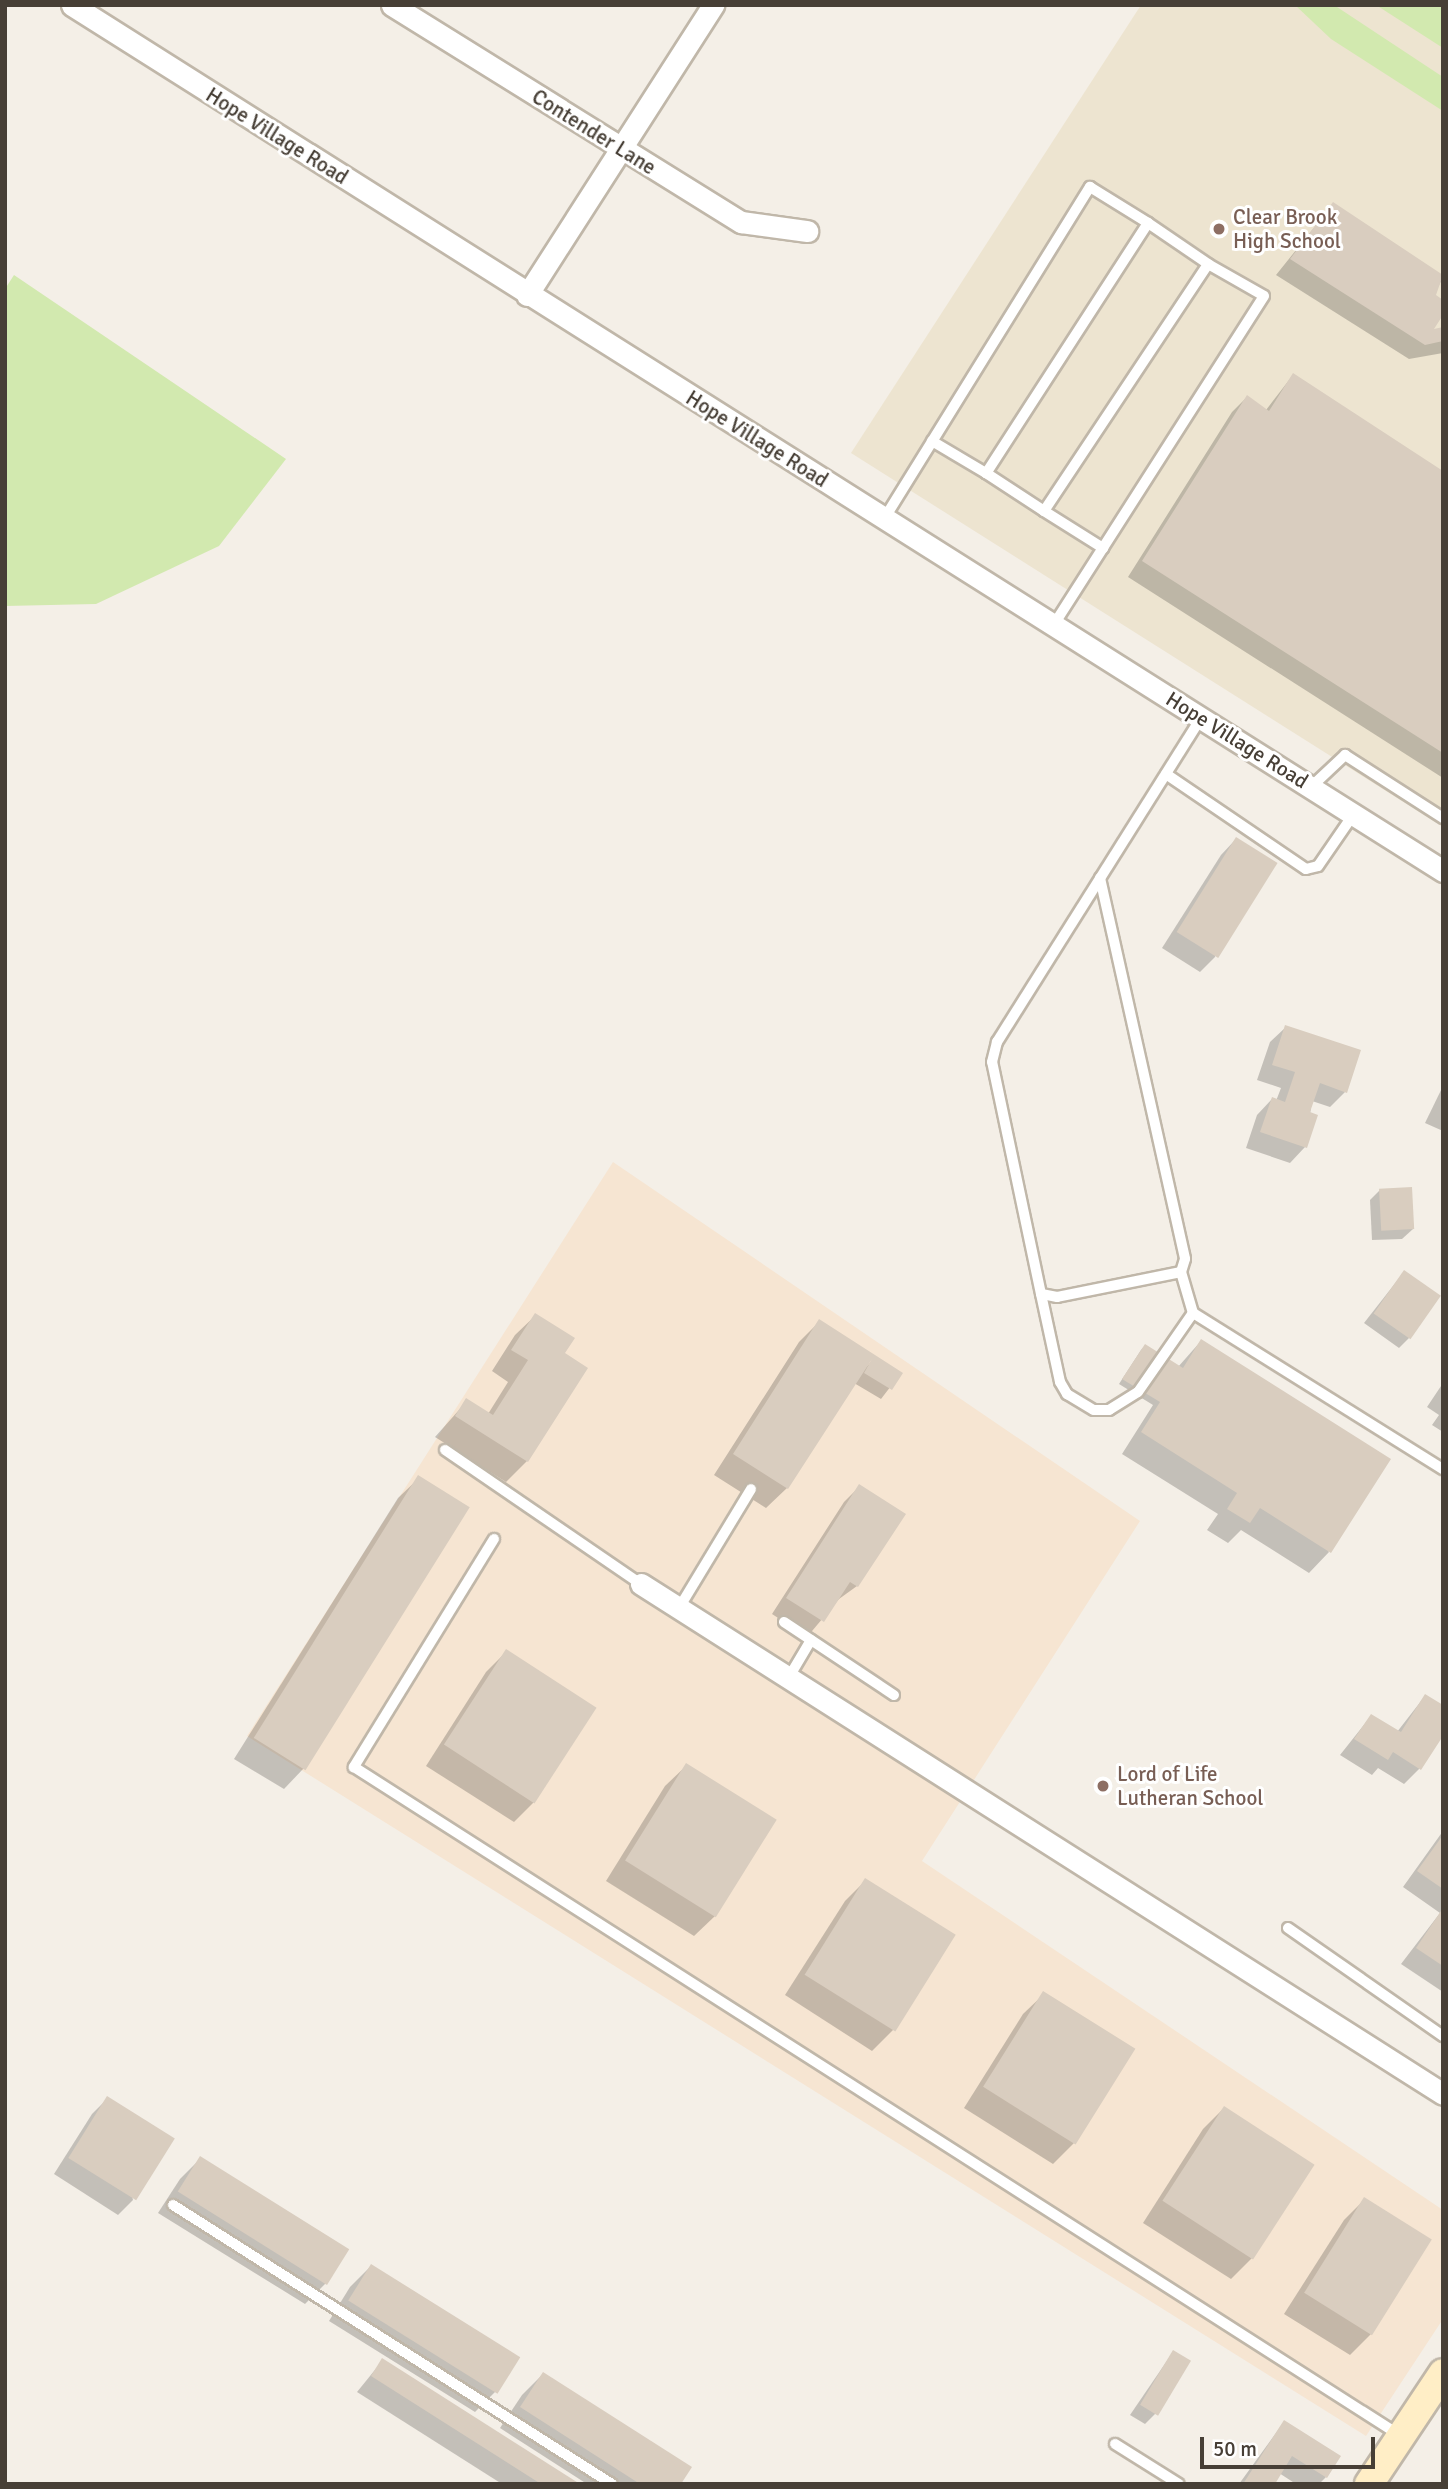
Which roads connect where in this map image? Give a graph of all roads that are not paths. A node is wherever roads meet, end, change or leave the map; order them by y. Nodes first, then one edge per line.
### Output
1 (72, 5) edge
2 (392, 5) edge
3 (713, 5) edge
4 (103, 14) edge
5 (621, 150) junction
6 (1147, 223) junction
7 (807, 231) dead end
8 (1208, 264) junction
9 (527, 295) junction
10 (933, 441) junction
11 (986, 473) junction
12 (1044, 510) junction
13 (884, 519) junction
14 (1103, 548) junction
15 (1054, 624) junction
16 (1201, 718) junction
17 (1166, 775) junction
18 (1311, 787) junction
19 (1353, 815) junction
20 (1443, 818) edge
21 (1443, 871) edge
22 (1100, 878) junction
23 (1181, 1272) junction
24 (1041, 1294) junction
25 (1193, 1313) junction
26 (445, 1450) dead end
27 (1443, 1469) edge
28 (751, 1489) dead end
29 (494, 1539) dead end
30 (641, 1584) joint
31 (679, 1608) junction
32 (784, 1622) dead end
33 (811, 1640) junction
34 (789, 1677) junction
35 (894, 1695) dead end
36 (1288, 1928) dead end
37 (1443, 2036) edge
38 (1443, 2094) edge
39 (173, 2205) dead end
40 (1443, 2373) edge
41 (1401, 2436) junction
42 (1115, 2444) dead end
43 (612, 2484) edge
44 (1178, 2484) edge
45 (1369, 2484) edge

1 - 4 street, Hope Village Road
2 - 5 street, Contender Lane
3 - 5 street
4 - 9 street, Hope Village Road
5 - 7 street, Contender Lane
5 - 9 street
6 - 8 lane
6 - 10 lane
6 - 11 lane
8 - 12 lane
8 - 14 lane
9 - 13 street, Hope Village Road
10 - 11 lane
10 - 13 lane
11 - 12 lane
12 - 14 lane
13 - 15 street, Hope Village Road
14 - 15 lane
15 - 16 street, Hope Village Road
16 - 17 lane
16 - 18 street, Hope Village Road
17 - 19 lane
17 - 22 lane
18 - 19 street, Hope Village Road
18 - 20 lane
19 - 21 street, Hope Village Road
22 - 23 lane
22 - 24 lane
23 - 24 lane
23 - 25 lane
24 - 25 lane
25 - 27 lane
26 - 30 lane
28 - 31 lane
29 - 41 lane
30 - 31 street
31 - 34 street
32 - 33 lane
33 - 34 lane
33 - 35 lane
34 - 38 street
36 - 37 lane
39 - 43 lane
40 - 41 main road
41 - 45 main road
42 - 44 lane

